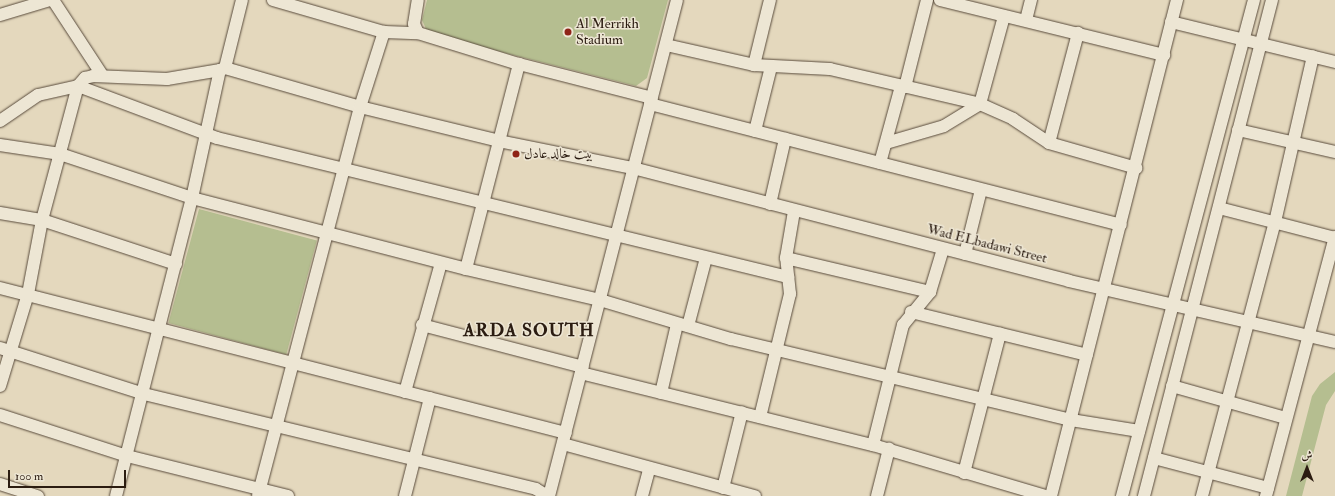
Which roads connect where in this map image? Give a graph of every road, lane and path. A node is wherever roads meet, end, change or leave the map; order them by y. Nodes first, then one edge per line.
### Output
1 (50, 0) edge
2 (53, 0) edge
3 (242, 0) edge
4 (273, 0) edge
5 (418, 0) edge
6 (677, 0) edge
7 (770, 0) edge
8 (927, 0) edge
9 (940, 0) edge
10 (1032, 0) edge
11 (1177, 0) edge
12 (1254, 0) edge
13 (1272, 0) edge
14 (0, 15) edge
15 (1004, 16) junction
16 (1026, 20) junction
17 (1171, 22) junction
18 (384, 32) junction
19 (418, 33) junction
20 (1078, 33) junction
21 (1243, 40) junction
22 (666, 45) junction
23 (1260, 45) junction
24 (1164, 55) junction
25 (1314, 56) junction
26 (1335, 62) edge
27 (519, 64) junction
28 (754, 65) junction
29 (771, 67) junction
30 (223, 69) junction
31 (102, 75) junction
32 (78, 86) junction
33 (903, 86) junction
34 (651, 101) junction
35 (980, 104) junction
36 (360, 106) junction
37 (0, 120) edge
38 (1238, 130) junction
39 (755, 131) junction
40 (208, 135) junction
41 (785, 139) junction
42 (499, 141) junction
43 (886, 143) junction
44 (1049, 143) junction
45 (1293, 143) junction
46 (0, 145) edge
47 (1335, 152) edge
48 (60, 154) junction
49 (880, 163) junction
50 (633, 168) junction
51 (1136, 168) junction
52 (343, 170) junction
53 (981, 190) junction
54 (192, 198) junction
55 (482, 204) junction
56 (770, 204) junction
57 (1219, 208) junction
58 (794, 211) junction
59 (0, 213) edge
60 (42, 220) junction
61 (1275, 222) junction
62 (1121, 225) junction
63 (327, 233) junction
64 (617, 236) junction
65 (1335, 237) edge
66 (943, 249) junction
67 (965, 254) junction
68 (706, 258) junction
69 (786, 258) junction
70 (441, 263) junction
71 (176, 264) junction
72 (466, 269) junction
73 (788, 277) junction
74 (0, 288) edge
75 (1105, 290) junction
76 (930, 292) junction
77 (28, 294) junction
78 (600, 300) junction
79 (1172, 303) junction
80 (1192, 307) junction
81 (911, 312) junction
82 (1247, 320) junction
83 (422, 325) junction
84 (682, 325) junction
85 (160, 328) junction
86 (1000, 334) junction
87 (1309, 336) junction
88 (1335, 342) edge
89 (4, 349) edge
90 (776, 350) junction
91 (1087, 355) junction
92 (293, 362) junction
93 (582, 370) junction
94 (889, 374) junction
95 (0, 386) edge
96 (1172, 386) junction
97 (405, 392) junction
98 (661, 393) junction
99 (144, 394) junction
100 (983, 397) junction
101 (430, 398) junction
102 (1228, 401) junction
103 (742, 412) junction
104 (0, 415) edge
105 (760, 417) junction
106 (1286, 418) junction
107 (1071, 420) junction
108 (276, 427) junction
109 (1139, 431) junction
110 (564, 438) junction
111 (873, 445) junction
112 (889, 449) junction
113 (127, 456) junction
114 (1154, 458) junction
115 (413, 460) junction
116 (649, 469) junction
117 (964, 473) junction
118 (1208, 474) junction
119 (0, 484) edge
120 (723, 488) junction
121 (1267, 492) edge
122 (259, 493) edge
123 (748, 495) edge
124 (38, 496) edge
125 (116, 496) edge
126 (288, 496) edge
127 (405, 496) edge
128 (548, 496) edge
129 (642, 496) edge
130 (877, 496) edge
131 (1045, 496) edge
132 (1051, 496) edge
133 (1122, 496) edge
134 (1144, 496) edge
135 (1202, 496) edge

1 - 14 street
2 - 31 street
3 - 30 street
4 - 18 street
5 - 19 street
6 - 22 street
7 - 28 street
8 - 33 street
9 - 15 street
10 - 16 street
11 - 17 street
12 - 21 street
13 - 23 street
15 - 16 street
15 - 35 street
16 - 20 street
17 - 21 street
17 - 24 street
18 - 19 street
18 - 36 street
19 - 27 street
20 - 24 street
20 - 44 street
21 - 23 street
21 - 79 street
22 - 28 street
22 - 34 street
23 - 25 street
23 - 38 street
24 - 51 street
25 - 26 street
25 - 45 street
27 - 34 street
27 - 42 street
28 - 29 street
29 - 33 street
29 - 39 street
30 - 31 street
30 - 36 street, Wad ELbadawi Street
30 - 40 street
31 - 32 street
32 - 37 street
32 - 40 street
32 - 48 street
33 - 35 street
33 - 43 street
34 - 39 street
34 - 50 street
35 - 43 street
35 - 44 street
36 - 42 street, Wad ELbadawi Street
36 - 52 street
38 - 45 street
38 - 57 street
39 - 41 street
40 - 52 street
40 - 54 street
41 - 49 street
41 - 56 street
42 - 50 street, Wad ELbadawi Street
42 - 55 street
43 - 49 street
44 - 51 street
45 - 47 street
45 - 61 street
46 - 48 street
48 - 54 street
48 - 60 street
49 - 53 street
50 - 56 street, Wad ELbadawi Street
50 - 64 street
51 - 62 street
52 - 55 street
52 - 63 street
53 - 62 street
53 - 67 street
54 - 63 street
54 - 71 street
55 - 64 street
55 - 72 street
56 - 58 street, Wad ELbadawi Street
57 - 61 street
57 - 80 street
58 - 66 street, Wad ELbadawi Street
58 - 69 street
59 - 60 street
60 - 71 street
60 - 77 street
61 - 65 street
61 - 82 street
62 - 75 street
63 - 70 street
63 - 92 street
64 - 68 street
64 - 78 street
65 - 87 street
66 - 67 street, Wad ELbadawi Street
66 - 76 street
67 - 75 street, Wad ELbadawi Street
68 - 73 street
68 - 84 street
69 - 73 street
69 - 76 street
70 - 72 street
70 - 83 street
71 - 85 street
72 - 78 street
73 - 90 street
74 - 77 street
75 - 79 street, Wad ELbadawi Street
75 - 91 street
76 - 81 street
77 - 85 street
77 - 89 street
78 - 84 street
78 - 93 street
79 - 80 street, Wad ELbadawi Street
79 - 109 street
80 - 82 street, Wad ELbadawi Street
80 - 96 street
81 - 86 street
81 - 94 street
82 - 87 street, Wad ELbadawi Street
82 - 102 street
83 - 93 street
83 - 97 street
84 - 90 street
84 - 98 street
85 - 92 street
85 - 99 street
86 - 91 street
86 - 100 street
87 - 88 street, Wad ELbadawi Street
87 - 106 street
89 - 95 street
89 - 99 street
90 - 94 street
90 - 105 street
91 - 107 street
92 - 97 street
92 - 108 street
93 - 98 street
93 - 110 street
94 - 100 street
94 - 111 street
96 - 102 street
96 - 114 street
97 - 101 street
98 - 103 street
99 - 108 street
99 - 113 street
100 - 107 street
100 - 117 street
101 - 110 street
101 - 115 street
102 - 106 street
102 - 118 street
103 - 105 street
103 - 120 street
104 - 113 street
105 - 111 street
106 - 121 street
107 - 109 street
107 - 132 street
108 - 115 street
108 - 122 street
109 - 133 street
110 - 116 street
110 - 128 street
111 - 112 street
112 - 117 street
112 - 130 street
113 - 122 street
113 - 125 street
114 - 118 street
114 - 134 street
115 - 127 street
115 - 128 street
116 - 120 street
116 - 129 street
117 - 131 street
118 - 121 street
118 - 135 street
119 - 124 street
120 - 123 street
122 - 126 street

